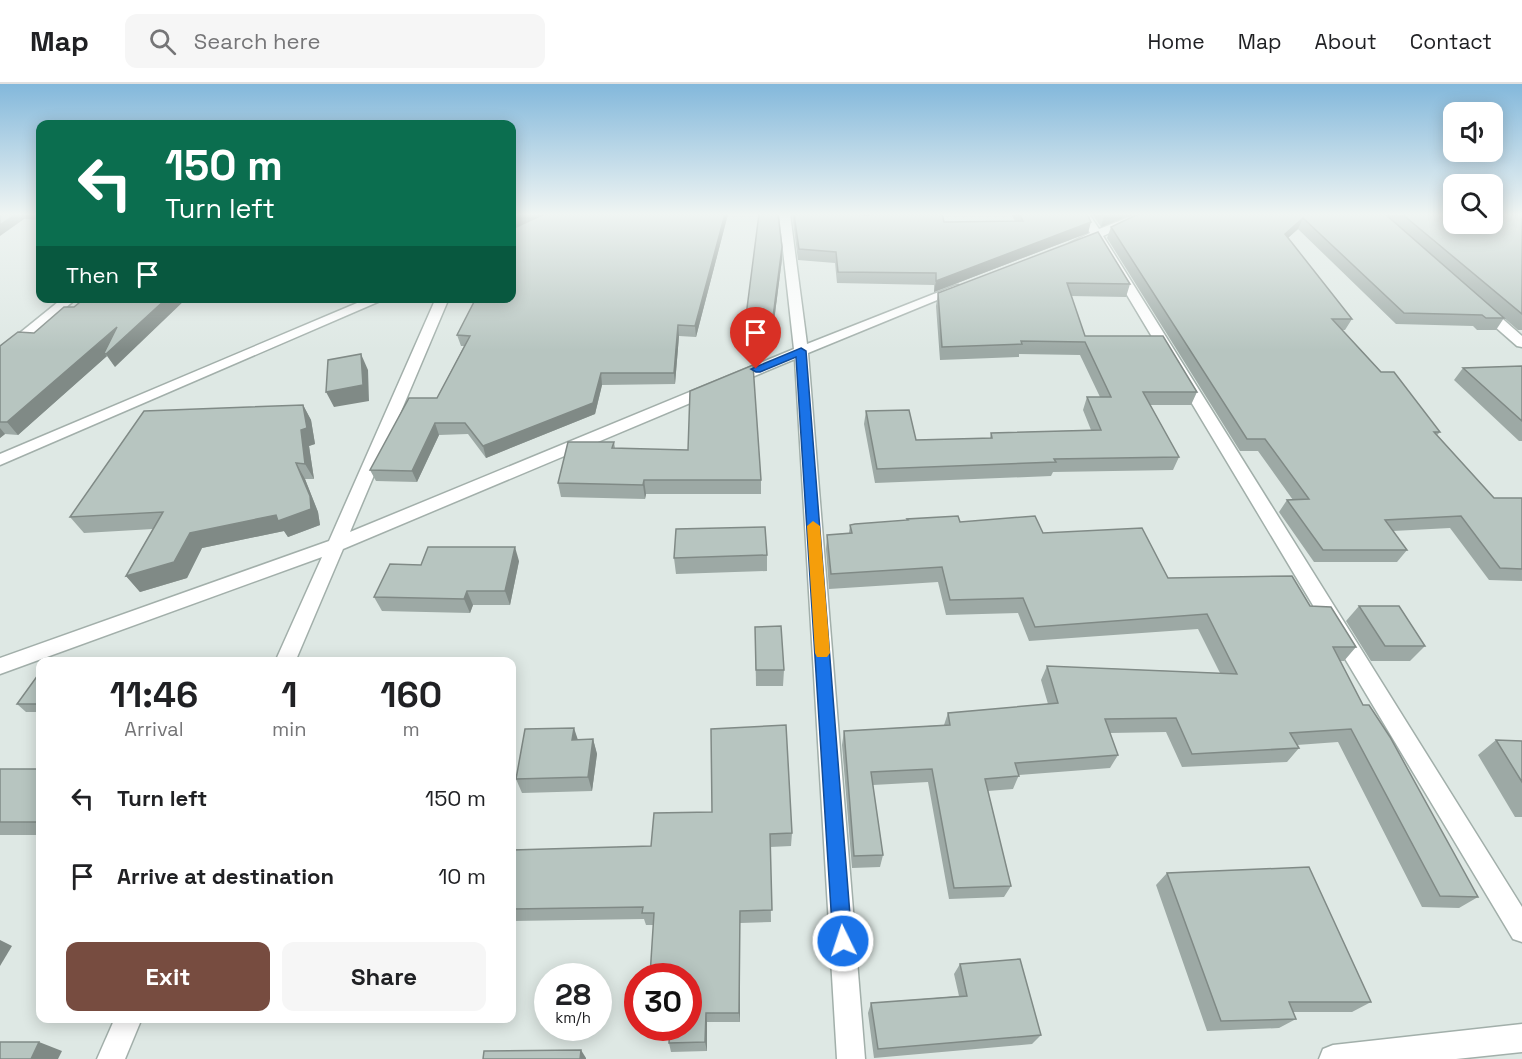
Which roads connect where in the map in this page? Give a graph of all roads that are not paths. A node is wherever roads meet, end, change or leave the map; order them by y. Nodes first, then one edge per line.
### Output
1 (790, 260) edge
2 (1114, 260) edge
3 (977, 282) edge
4 (1470, 297) edge
5 (65, 303) edge
6 (369, 303) edge
7 (441, 303) edge
8 (1522, 343) edge
9 (801, 351) junction
10 (0, 356) edge
11 (0, 460) edge
12 (336, 544) junction
13 (287, 657) edge
14 (0, 666) edge
15 (1522, 930) edge
16 (127, 1023) edge
17 (1522, 1038) edge
18 (111, 1059) edge
19 (851, 1059) edge
20 (1333, 1059) edge

1 - 9 street
2 - 15 street
3 - 9 street
4 - 8 street
5 - 10 street
6 - 11 street
7 - 12 street
9 - 12 street
9 - 19 street
12 - 13 street
12 - 14 street
16 - 18 street
17 - 20 street

